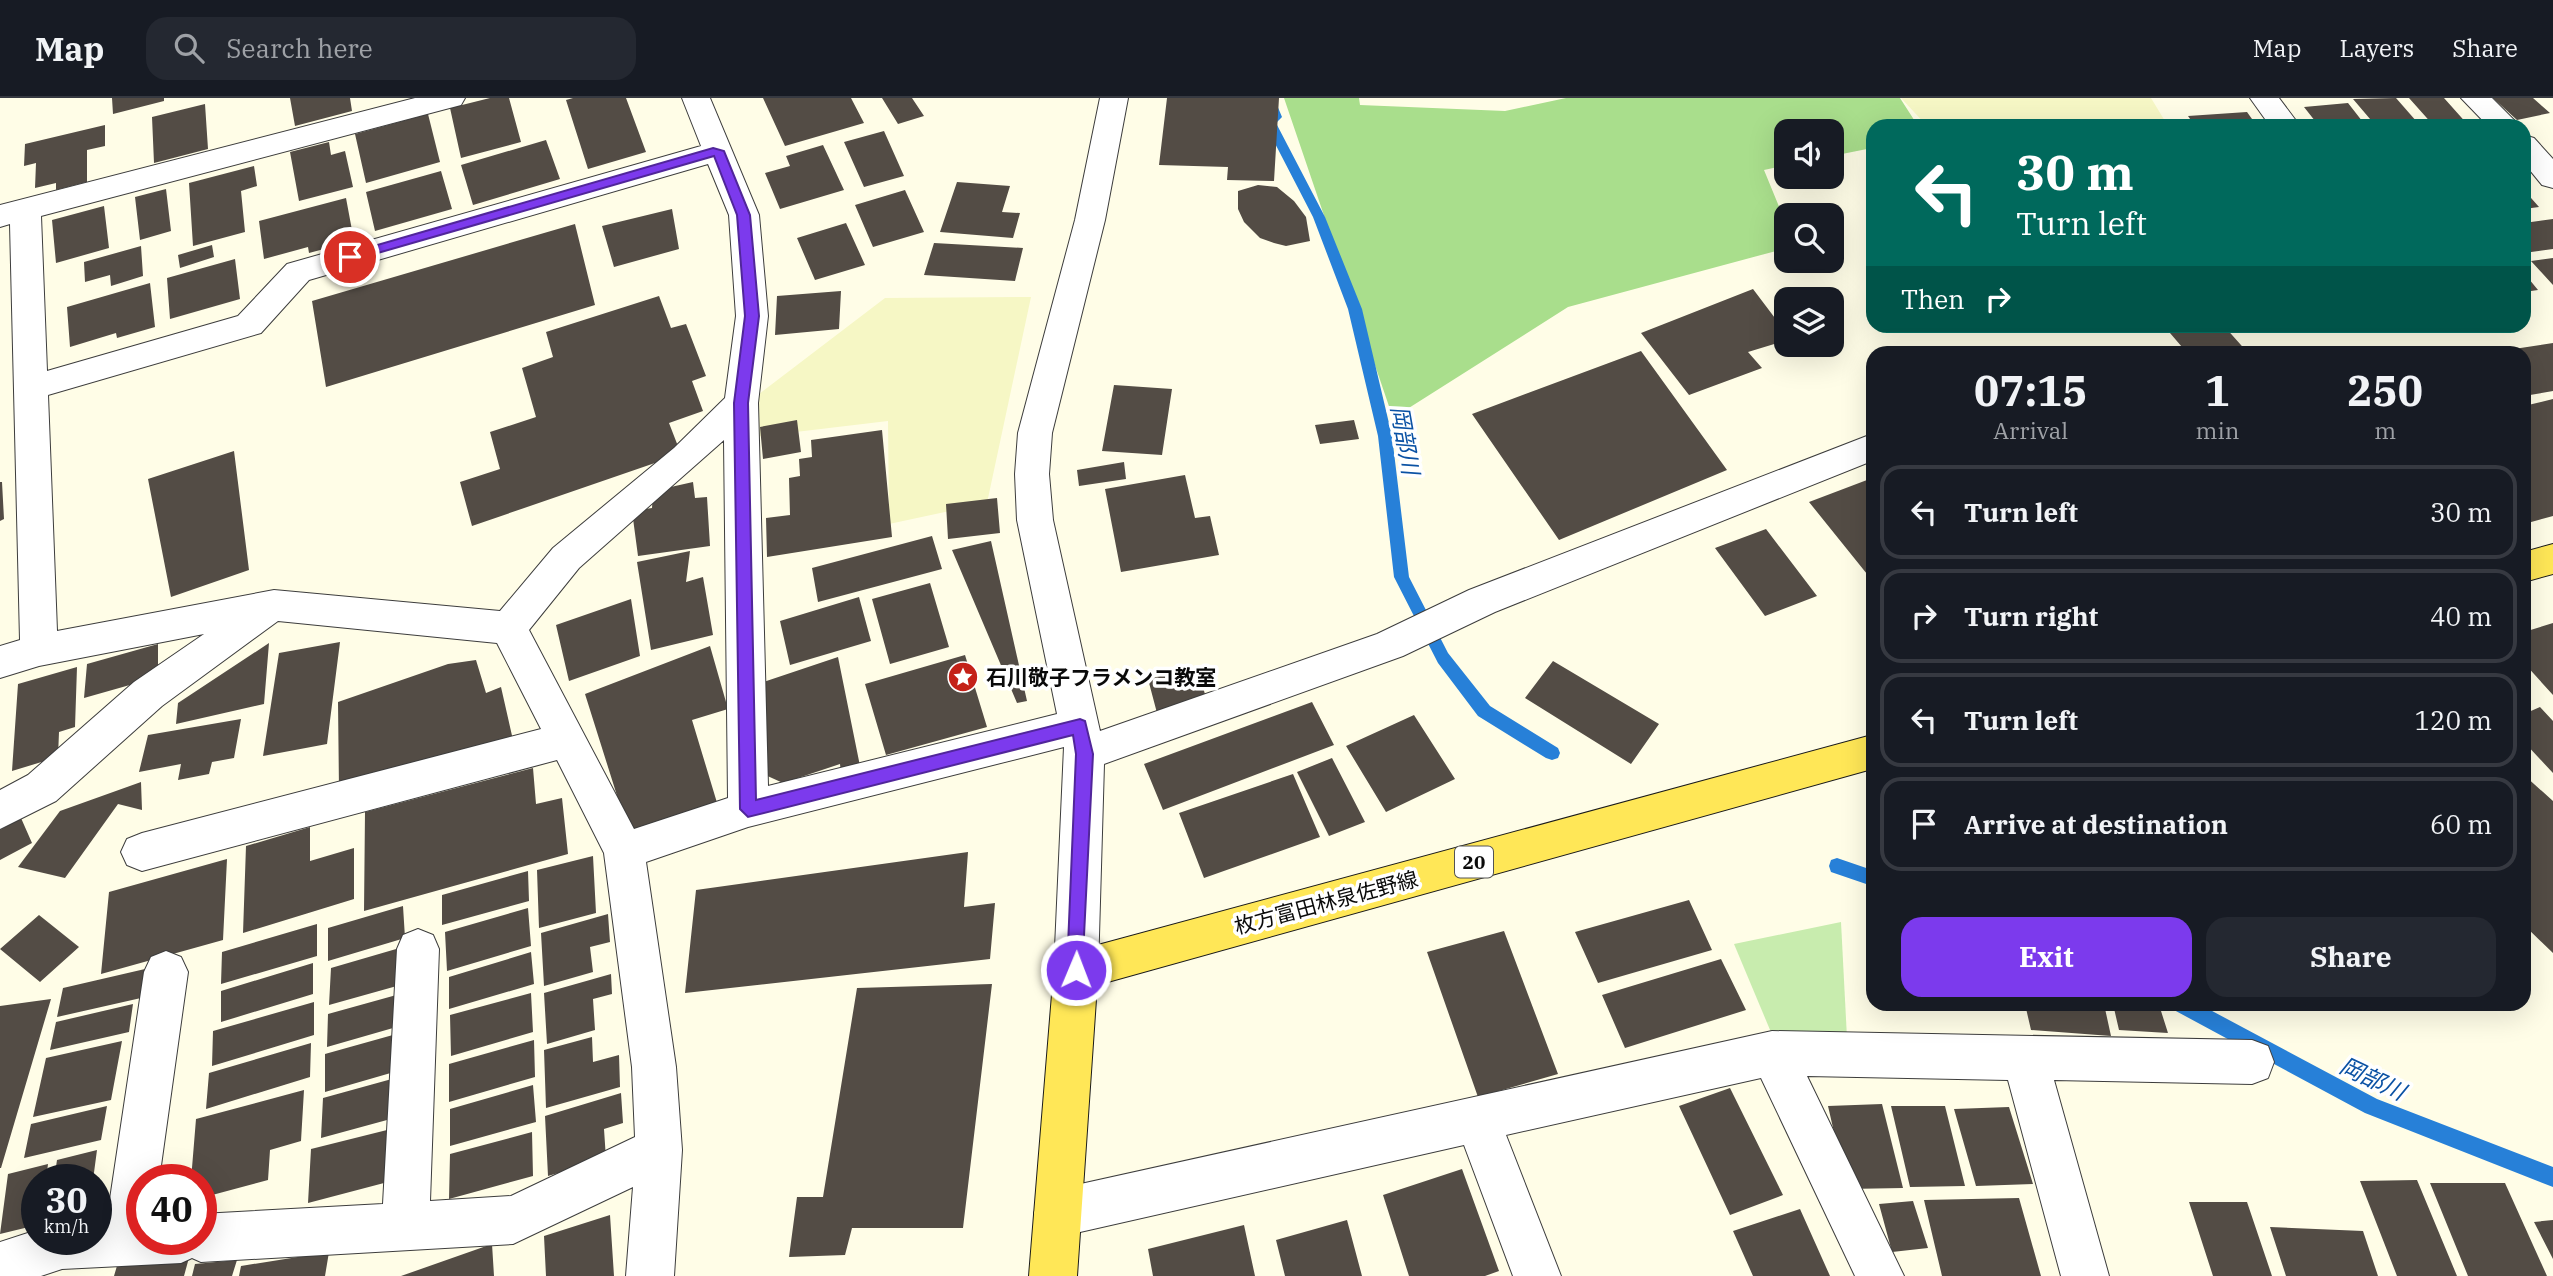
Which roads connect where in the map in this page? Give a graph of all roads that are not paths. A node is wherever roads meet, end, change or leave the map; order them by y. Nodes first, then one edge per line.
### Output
1 (451, 98) edge
2 (696, 98) edge
3 (1114, 98) edge
4 (2264, 98) edge
5 (2475, 98) edge
6 (2280, 119) edge
7 (2498, 119) edge
8 (2553, 130) edge
9 (2531, 133) edge
10 (718, 151) junction
11 (2531, 153) edge
12 (2553, 178) edge
13 (12, 213) edge
14 (741, 403) junction
15 (20, 407) edge
16 (1866, 449) edge
17 (2553, 559) edge
18 (2531, 565) edge
19 (274, 605) junction
20 (509, 628) junction
21 (38, 650) junction
22 (0, 662) edge
23 (567, 740) junction
24 (1082, 740) junction
25 (1866, 753) edge
26 (748, 809) junction
27 (0, 811) edge
28 (624, 851) junction
29 (142, 852) dead end
30 (418, 949) dead end
31 (1076, 970) junction
32 (166, 972) dead end
33 (1772, 1053) junction
34 (2025, 1058) junction
35 (2252, 1062) dead end
36 (1477, 1119) junction
37 (659, 1150) junction
38 (138, 1164) edge
39 (1058, 1213) junction
40 (405, 1227) junction
41 (217, 1237) edge
42 (126, 1242) edge
43 (0, 1266) edge
44 (650, 1276) edge
45 (1053, 1276) edge
46 (1537, 1276) edge
47 (1880, 1276) edge
48 (2085, 1276) edge

1 - 13 street
2 - 10 street
3 - 24 street
4 - 6 street
5 - 7 street
8 - 9 street
10 - 14 street
10 - 15 street
11 - 12 street
13 - 15 street
14 - 20 street
14 - 26 street
15 - 21 street
16 - 24 street
17 - 18 main road
19 - 20 street
19 - 21 street
19 - 27 street
20 - 23 street
21 - 22 street
23 - 28 street
23 - 29 street
24 - 26 street
24 - 31 street
25 - 31 main road, 枚方富田林泉佐野線 / 20
26 - 28 street
28 - 37 street
30 - 40 street
31 - 39 main road
32 - 38 street
33 - 34 street
33 - 36 street
33 - 47 street
34 - 35 street
34 - 48 street
36 - 39 street
36 - 46 street
37 - 40 street
37 - 44 street
39 - 45 main road
40 - 41 street
42 - 43 street

